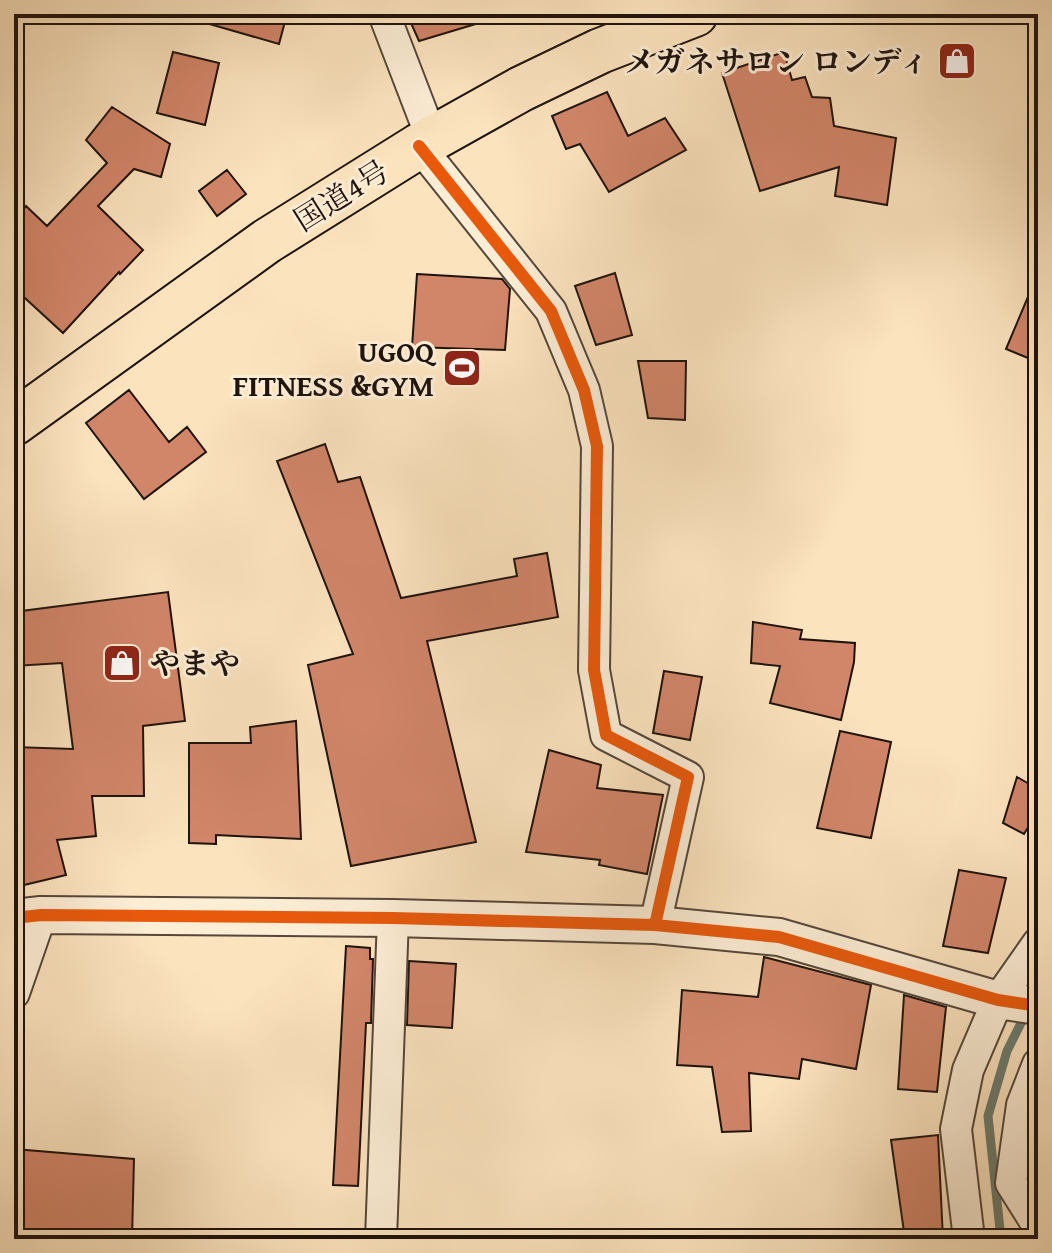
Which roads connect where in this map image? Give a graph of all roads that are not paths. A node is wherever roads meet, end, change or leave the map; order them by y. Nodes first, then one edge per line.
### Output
1 (384, 14) edge
2 (695, 14) edge
3 (426, 143) junction
4 (14, 423) edge
5 (27, 916) edge
6 (393, 918) junction
7 (655, 925) junction
8 (1038, 943) edge
9 (14, 993) edge
10 (1017, 1003) edge
11 (1038, 1064) edge
12 (1038, 1226) edge
13 (381, 1239) edge
14 (969, 1239) edge

1 - 3 street
2 - 3 highway, 国道4号
3 - 4 highway, 国道4号
3 - 7 street
5 - 6 street
5 - 9 street
6 - 7 street
6 - 13 street
7 - 10 street
8 - 10 street
10 - 14 street
11 - 12 street

